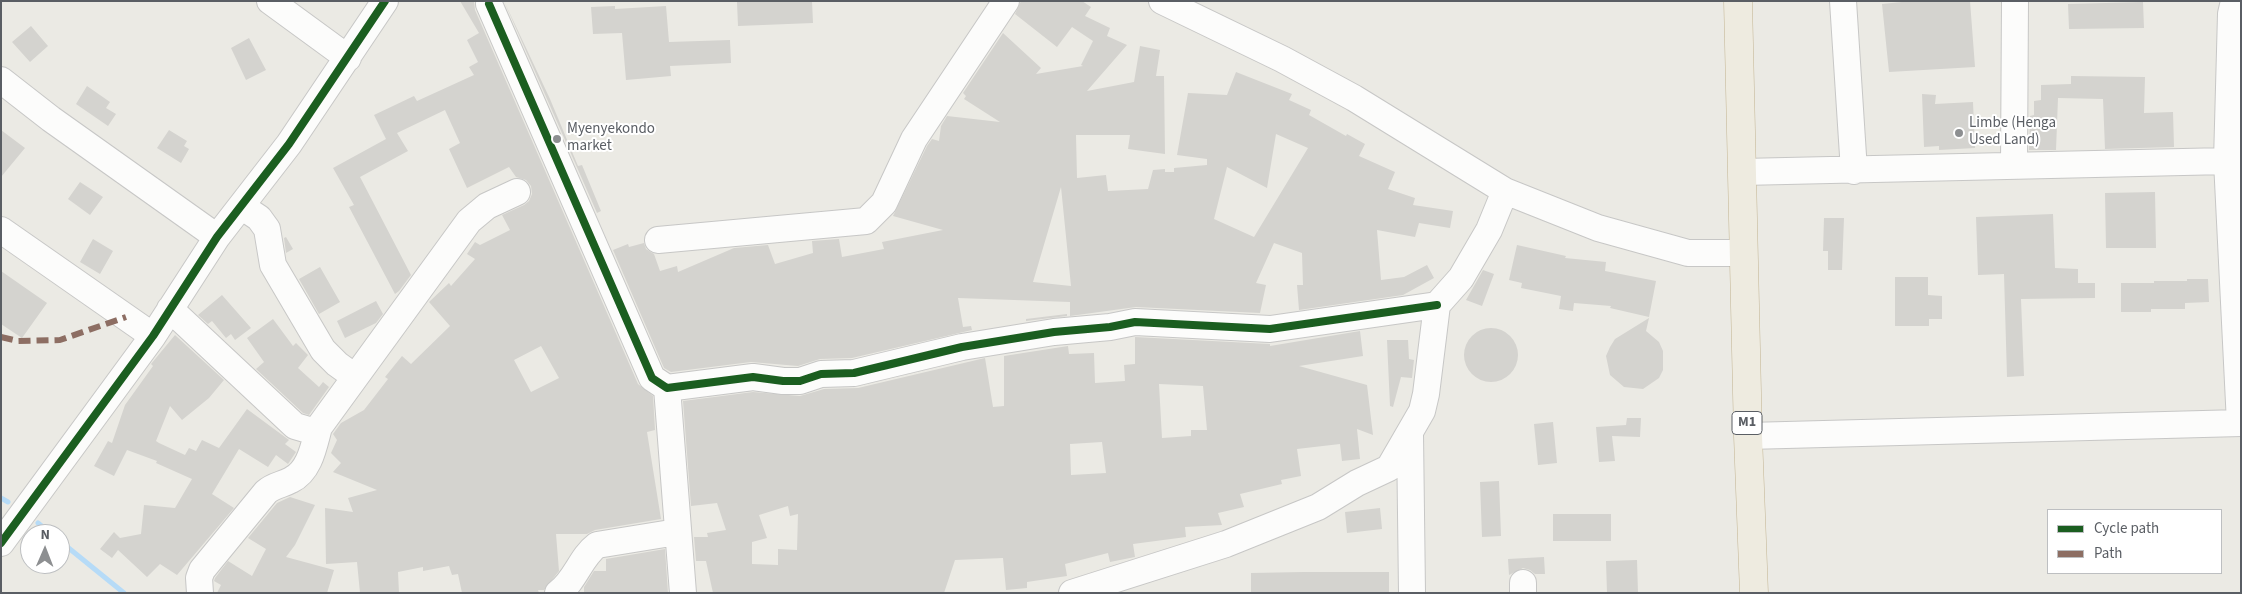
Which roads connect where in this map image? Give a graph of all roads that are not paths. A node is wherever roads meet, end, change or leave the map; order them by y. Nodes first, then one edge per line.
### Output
1 (270, 1) edge
2 (385, 1) edge
3 (1006, 1) edge
4 (1162, 1) edge
5 (1738, 1) edge
6 (1843, 1) edge
7 (2015, 1) edge
8 (2234, 1) edge
9 (489, 4) dead end
10 (348, 58) junction
11 (1, 80) edge
12 (2227, 161) junction
13 (2014, 165) junction
14 (1854, 170) junction
15 (1742, 172) junction
16 (1505, 191) junction
17 (517, 192) dead end
18 (241, 206) junction
19 (1, 230) edge
20 (217, 237) junction
21 (658, 240) dead end
22 (1744, 253) junction
23 (1437, 305) junction
24 (170, 309) junction
25 (153, 336) junction
26 (355, 377) junction
27 (667, 388) junction
28 (2241, 423) edge
29 (319, 427) junction
30 (1410, 434) junction
31 (1748, 436) junction
32 (677, 532) junction
33 (1, 543) edge
34 (1757, 592) edge
35 (200, 593) edge
36 (558, 593) edge
37 (683, 593) edge
38 (1072, 593) edge
39 (1412, 593) edge

1 - 10 street
2 - 10 street
3 - 21 street
4 - 16 street
5 - 15 highway, M1
6 - 14 street
7 - 13 street
8 - 12 street
9 - 27 street
10 - 18 street
11 - 20 street
12 - 13 street
12 - 28 street
13 - 14 street
14 - 15 street
15 - 22 highway, M1
16 - 22 street
16 - 23 street
17 - 26 street
18 - 20 street
18 - 26 street
19 - 25 street
20 - 24 street
22 - 31 highway, M1
23 - 27 street
23 - 30 street
24 - 25 street
24 - 29 street
25 - 33 street
26 - 29 street
27 - 32 street
28 - 31 street
29 - 35 street
30 - 38 street
30 - 39 street
31 - 34 highway, M1
32 - 36 street
32 - 37 street

